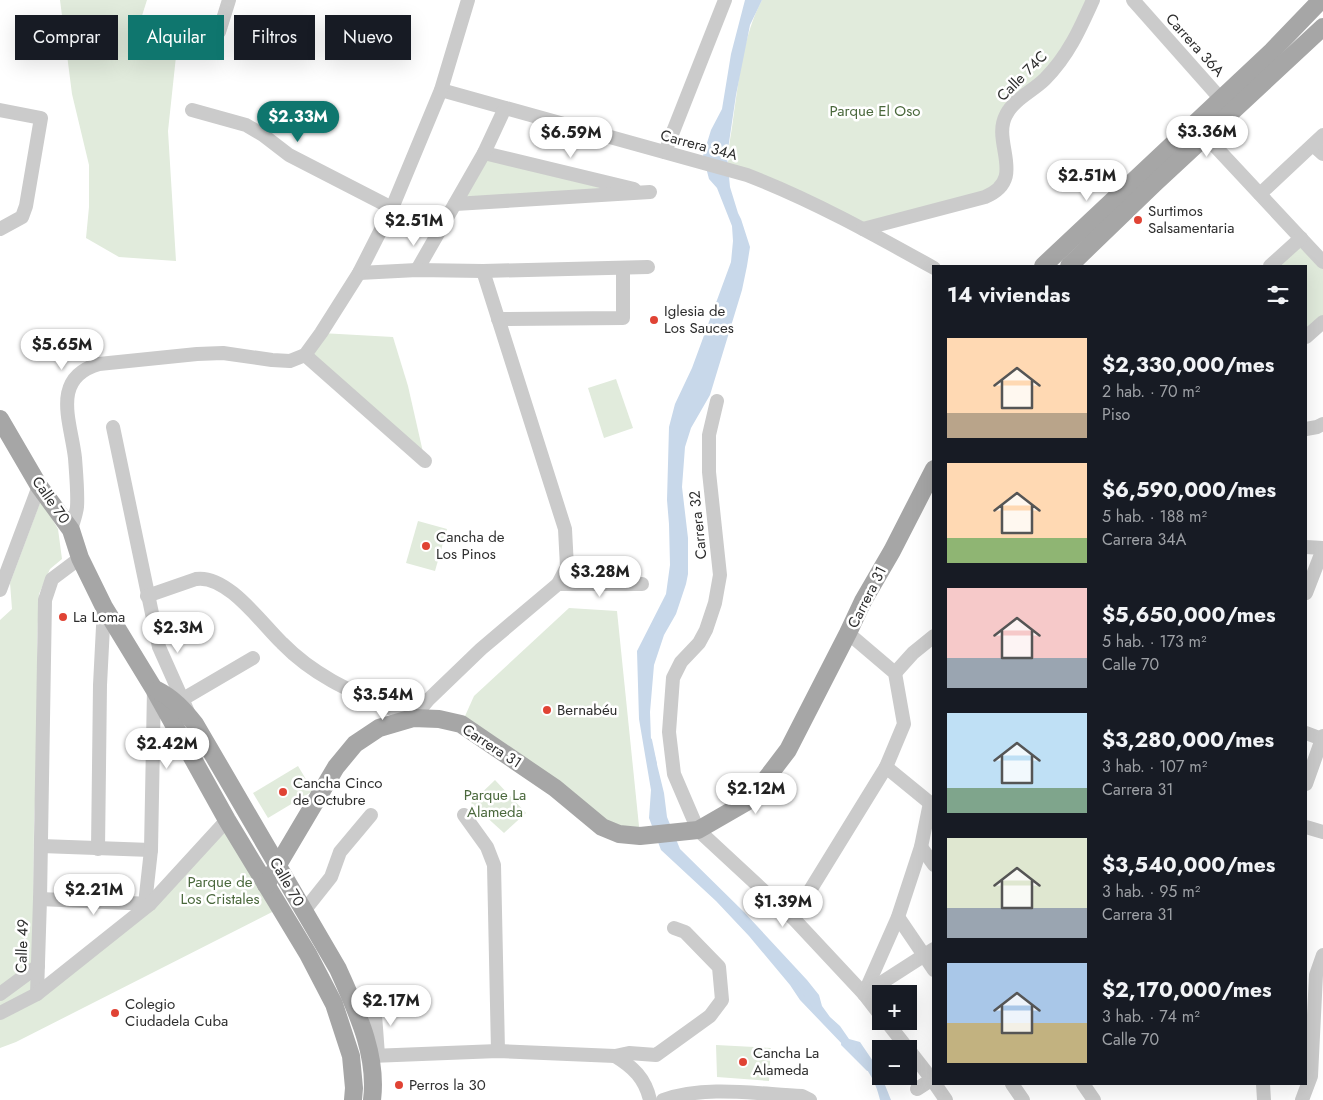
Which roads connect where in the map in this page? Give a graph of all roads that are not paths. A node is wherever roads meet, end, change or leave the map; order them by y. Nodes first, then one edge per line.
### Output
1 (229, 0) edge
2 (468, 0) edge
3 (725, 0) edge
4 (1093, 0) edge
5 (1133, 0) edge
6 (1321, 0) edge
7 (224, 15) edge
8 (1323, 27) edge
9 (441, 90) junction
10 (1227, 105) junction
11 (505, 108) junction
12 (0, 110) edge
13 (192, 110) dead end
14 (1200, 131) junction
15 (1320, 145) edge
16 (665, 152) junction
17 (484, 153) junction
18 (1260, 194) junction
19 (455, 204) junction
20 (392, 208) junction
21 (895, 220) junction
22 (0, 229) edge
23 (863, 229) junction
24 (1301, 238) junction
25 (887, 242) junction
26 (1323, 262) edge
27 (1044, 265) edge
28 (1070, 265) edge
29 (1271, 265) edge
30 (648, 267) dead end
31 (932, 267) edge
32 (623, 268) junction
33 (417, 270) junction
34 (483, 271) junction
35 (359, 273) junction
36 (498, 319) junction
37 (1323, 322) edge
38 (1307, 336) edge
39 (305, 355) junction
40 (717, 401) dead end
41 (0, 419) edge
42 (1323, 424) edge
43 (113, 427) dead end
44 (1307, 429) edge
45 (425, 461) dead end
46 (932, 473) edge
47 (39, 486) junction
48 (71, 530) junction
49 (1307, 547) edge
50 (1323, 548) edge
51 (80, 558) junction
52 (558, 584) junction
53 (642, 584) dead end
54 (0, 590) edge
55 (1307, 590) edge
56 (147, 596) junction
57 (104, 606) junction
58 (848, 634) junction
59 (932, 638) edge
60 (254, 658) dead end
61 (895, 674) junction
62 (154, 689) junction
63 (183, 699) junction
64 (190, 718) junction
65 (413, 718) junction
66 (1307, 733) edge
67 (1322, 738) edge
68 (886, 767) junction
69 (1307, 781) edge
70 (932, 803) edge
71 (371, 815) dead end
72 (464, 815) dead end
73 (228, 820) junction
74 (1307, 827) edge
75 (694, 830) junction
76 (1323, 832) edge
77 (41, 846) junction
78 (921, 847) junction
79 (98, 849) junction
80 (151, 850) junction
81 (932, 862) edge
82 (278, 865) junction
83 (266, 885) junction
84 (40, 899) junction
85 (147, 904) junction
86 (307, 917) junction
87 (898, 917) junction
88 (794, 918) junction
89 (674, 928) dead end
90 (294, 932) junction
91 (929, 952) edge
92 (1323, 955) edge
93 (38, 966) junction
94 (0, 994) edge
95 (37, 994) junction
96 (864, 994) junction
97 (374, 1001) dead end
98 (872, 1004) edge
99 (0, 1013) edge
100 (893, 1030) edge
101 (901, 1040) edge
102 (498, 1051) junction
103 (374, 1055) junction
104 (615, 1056) junction
105 (917, 1060) edge
106 (932, 1079) edge
107 (932, 1082) edge
108 (937, 1085) edge
109 (1013, 1085) edge
110 (1084, 1085) edge
111 (1263, 1085) edge
112 (917, 1089) dead end
113 (353, 1100) edge
114 (372, 1100) edge
115 (650, 1100) edge
116 (663, 1100) edge
117 (810, 1100) edge
118 (946, 1100) edge
119 (1023, 1100) edge
120 (1094, 1100) edge
121 (1264, 1100) edge
122 (1302, 1100) edge

1 - 7 street
2 - 9 street
3 - 16 street
4 - 21 street, Calle 74C
5 - 10 street, Carrera 36A
6 - 10 main road
8 - 10 main road
9 - 11 street, Carrera 34A
9 - 20 street
10 - 14 main road
11 - 16 street, Carrera 34A
11 - 17 street
12 - 22 street
13 - 20 street
14 - 18 street
14 - 27 main road
14 - 28 main road
15 - 18 street
16 - 23 street, Carrera 34A
17 - 19 street
17 - 19 street
18 - 24 street
19 - 33 street
20 - 35 street
21 - 23 street, Calle 74C
21 - 25 street
23 - 25 street, Carrera 34A
24 - 26 street
24 - 29 street
25 - 31 street, Carrera 34A
30 - 32 street
32 - 34 street
32 - 36 street
33 - 34 street
33 - 35 street
34 - 36 street
35 - 39 street
36 - 52 street
37 - 38 street
39 - 45 street
39 - 48 street
40 - 75 street, Carrera 32
41 - 47 main road, Calle 70
42 - 44 street
43 - 56 street
46 - 58 main road, Carrera 31
47 - 48 main road, Calle 70
47 - 54 street
48 - 51 main road, Calle 70
49 - 50 street
50 - 55 street
51 - 57 main road, Calle 70
51 - 77 street, Calle 49
52 - 53 street
52 - 65 street
56 - 63 street
56 - 65 street
57 - 62 main road, Calle 70
57 - 79 street
58 - 61 street
58 - 75 main road, Carrera 31
59 - 61 street
60 - 63 street
61 - 68 street
62 - 64 main road, Calle 70
62 - 73 main road, Calle 70
62 - 80 street
63 - 64 street
64 - 82 main road, Calle 70
65 - 75 main road, Carrera 31
65 - 82 main road, Carrera 31
66 - 67 street
67 - 69 street
68 - 70 street
68 - 88 street
70 - 78 street
71 - 86 street
72 - 102 street
73 - 83 main road, Calle 70
73 - 85 street
74 - 76 street
75 - 88 street
77 - 79 street
77 - 84 street, Calle 49
78 - 81 street
78 - 87 street
79 - 80 street
80 - 85 street
82 - 83 main road, Carrera 31
82 - 86 main road, Calle 70
83 - 90 main road, Calle 70
84 - 85 street
84 - 93 street, Calle 49
85 - 95 street
86 - 90 main road
86 - 103 main road, Calle 70
87 - 91 street
87 - 96 street
88 - 96 street
89 - 104 street
90 - 113 main road, Calle 70
91 - 96 street
92 - 122 street
93 - 94 street
93 - 95 street, Calle 49
95 - 99 street
96 - 98 street
97 - 103 street
100 - 101 street
102 - 103 street
102 - 104 street
103 - 114 main road, Calle 70
104 - 115 street
105 - 106 street
107 - 112 street
108 - 118 street
109 - 119 street
110 - 120 street
111 - 121 street
116 - 117 street

